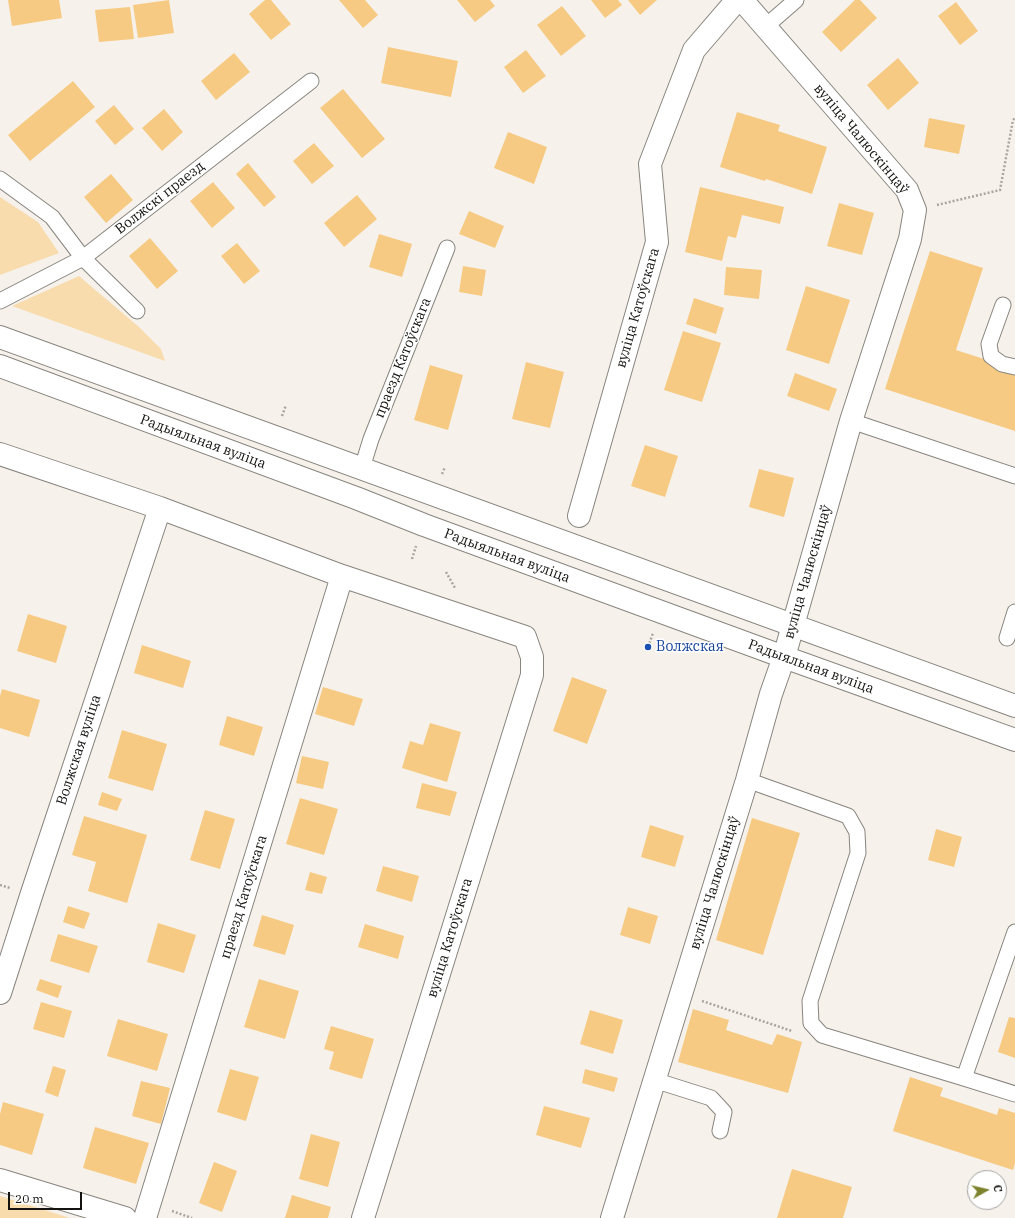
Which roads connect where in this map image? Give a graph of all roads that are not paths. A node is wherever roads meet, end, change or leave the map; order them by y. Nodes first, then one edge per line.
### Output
1 (737, 0) edge
2 (742, 0) edge
3 (796, 0) edge
4 (765, 27) junction
5 (312, 81) dead end
6 (0, 180) edge
7 (447, 248) dead end
8 (83, 258) junction
9 (0, 301) edge
10 (1003, 305) dead end
11 (137, 311) dead end
12 (0, 337) edge
13 (0, 366) edge
14 (1015, 367) edge
15 (851, 421) junction
16 (0, 454) edge
17 (362, 468) junction
18 (1015, 476) edge
19 (160, 508) junction
20 (579, 516) dead end
21 (342, 576) junction
22 (1015, 612) edge
23 (793, 625) junction
24 (1007, 638) dead end
25 (784, 657) junction
26 (1015, 706) edge
27 (1015, 740) edge
28 (747, 780) junction
29 (1015, 932) edge
30 (0, 994) edge
31 (964, 1078) junction
32 (654, 1080) junction
33 (1015, 1094) edge
34 (720, 1131) dead end
35 (0, 1180) edge
36 (125, 1218) edge
37 (145, 1218) edge
38 (363, 1218) edge
39 (612, 1218) edge

1 - 20 street, вуліца Катоўскага
2 - 4 street, вуліца Чалюскінцаў
3 - 4 lane
4 - 15 street, вуліца Чалюскінцаў
5 - 8 lane, Волжскі праезд
6 - 8 lane
7 - 17 lane, праезд Катоўскага
8 - 9 lane, Волжскі праезд
8 - 11 lane
10 - 14 lane
12 - 17 street, Радыяльная вуліца
13 - 25 street, Радыяльная вуліца
15 - 18 lane
15 - 23 street, вуліца Чалюскінцаў
16 - 19 street
17 - 23 street, Радыяльная вуліца
19 - 21 street
19 - 30 street, Волжская вуліца
21 - 37 street, праезд Катоўскага
21 - 38 street, вуліца Катоўскага
22 - 24 lane
23 - 25 street, вуліца Чалюскінцаў
23 - 26 street, Радыяльная вуліца
25 - 27 street, Радыяльная вуліца
25 - 28 street, вуліца Чалюскінцаў
28 - 31 lane
28 - 32 street, вуліца Чалюскінцаў
29 - 31 lane
31 - 33 lane
32 - 34 lane
32 - 39 street, вуліца Чалюскінцаў
35 - 36 street

